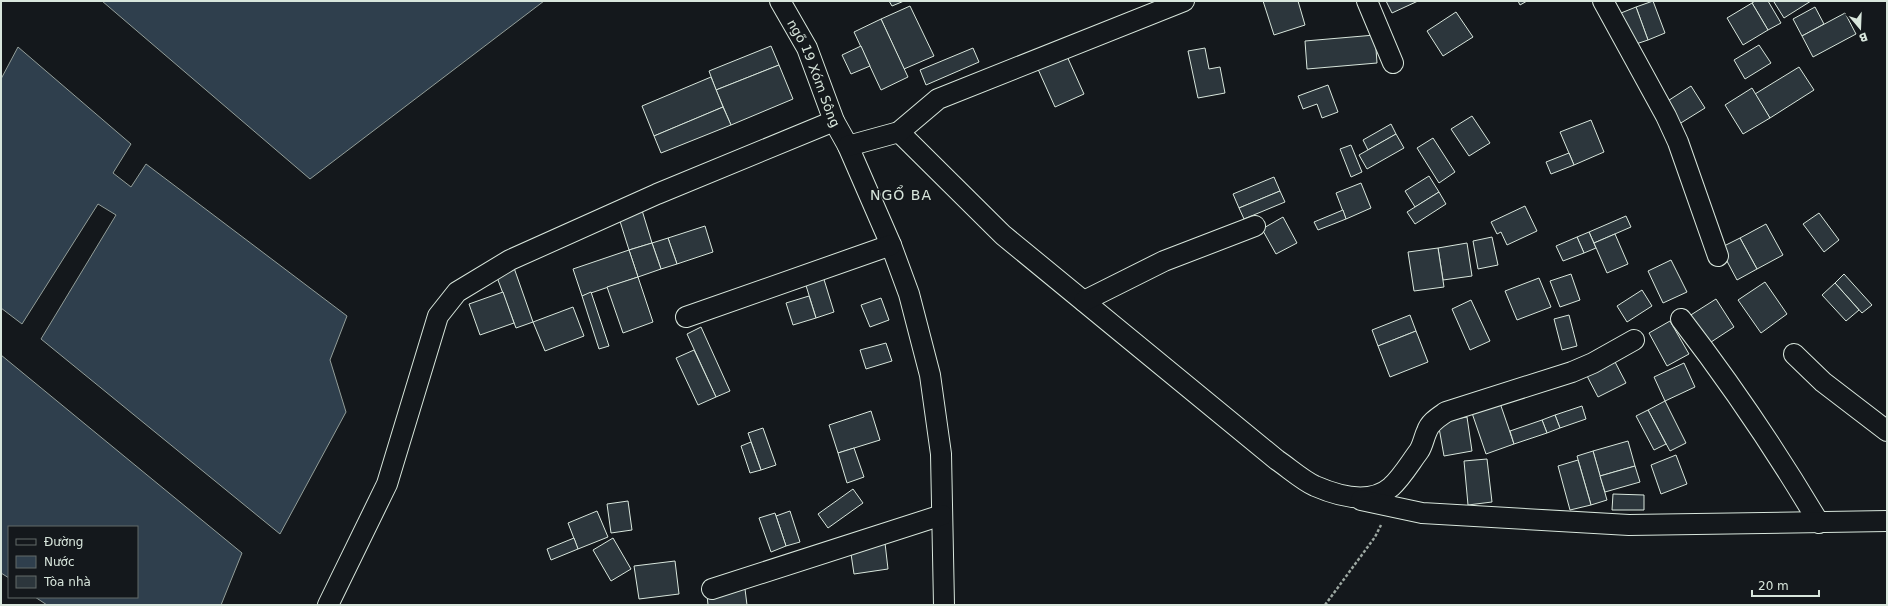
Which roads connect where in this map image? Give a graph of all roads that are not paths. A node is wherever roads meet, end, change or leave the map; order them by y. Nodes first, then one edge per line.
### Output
1 (780, 1) edge
2 (1184, 1) edge
3 (1367, 1) edge
4 (1603, 1) edge
5 (1393, 63) dead end
6 (834, 121) junction
7 (899, 132) junction
8 (848, 146) junction
9 (1255, 226) dead end
10 (892, 245) junction
11 (1718, 256) dead end
12 (1084, 301) junction
13 (686, 317) dead end
14 (1681, 320) dead end
15 (1634, 340) dead end
16 (1794, 354) dead end
17 (1887, 431) edge
18 (1350, 497) junction
19 (942, 515) junction
20 (1887, 521) edge
21 (1819, 522) junction
22 (712, 589) dead end
23 (328, 605) edge
24 (944, 605) edge

1 - 6 street, ngõ 19 Xóm Sông
2 - 7 street
3 - 5 street
4 - 11 street
6 - 8 street, ngõ 19 Xóm Sông
6 - 23 street
7 - 8 street
7 - 12 street
8 - 10 street, ngõ 19 Xóm Sông
9 - 12 street
10 - 13 street
10 - 19 street, ngõ 19 Xóm Sông
12 - 18 street
14 - 21 street
15 - 18 street
16 - 17 street
18 - 21 street
19 - 22 street
19 - 24 street, ngõ 19 Xóm Sông
20 - 21 street

